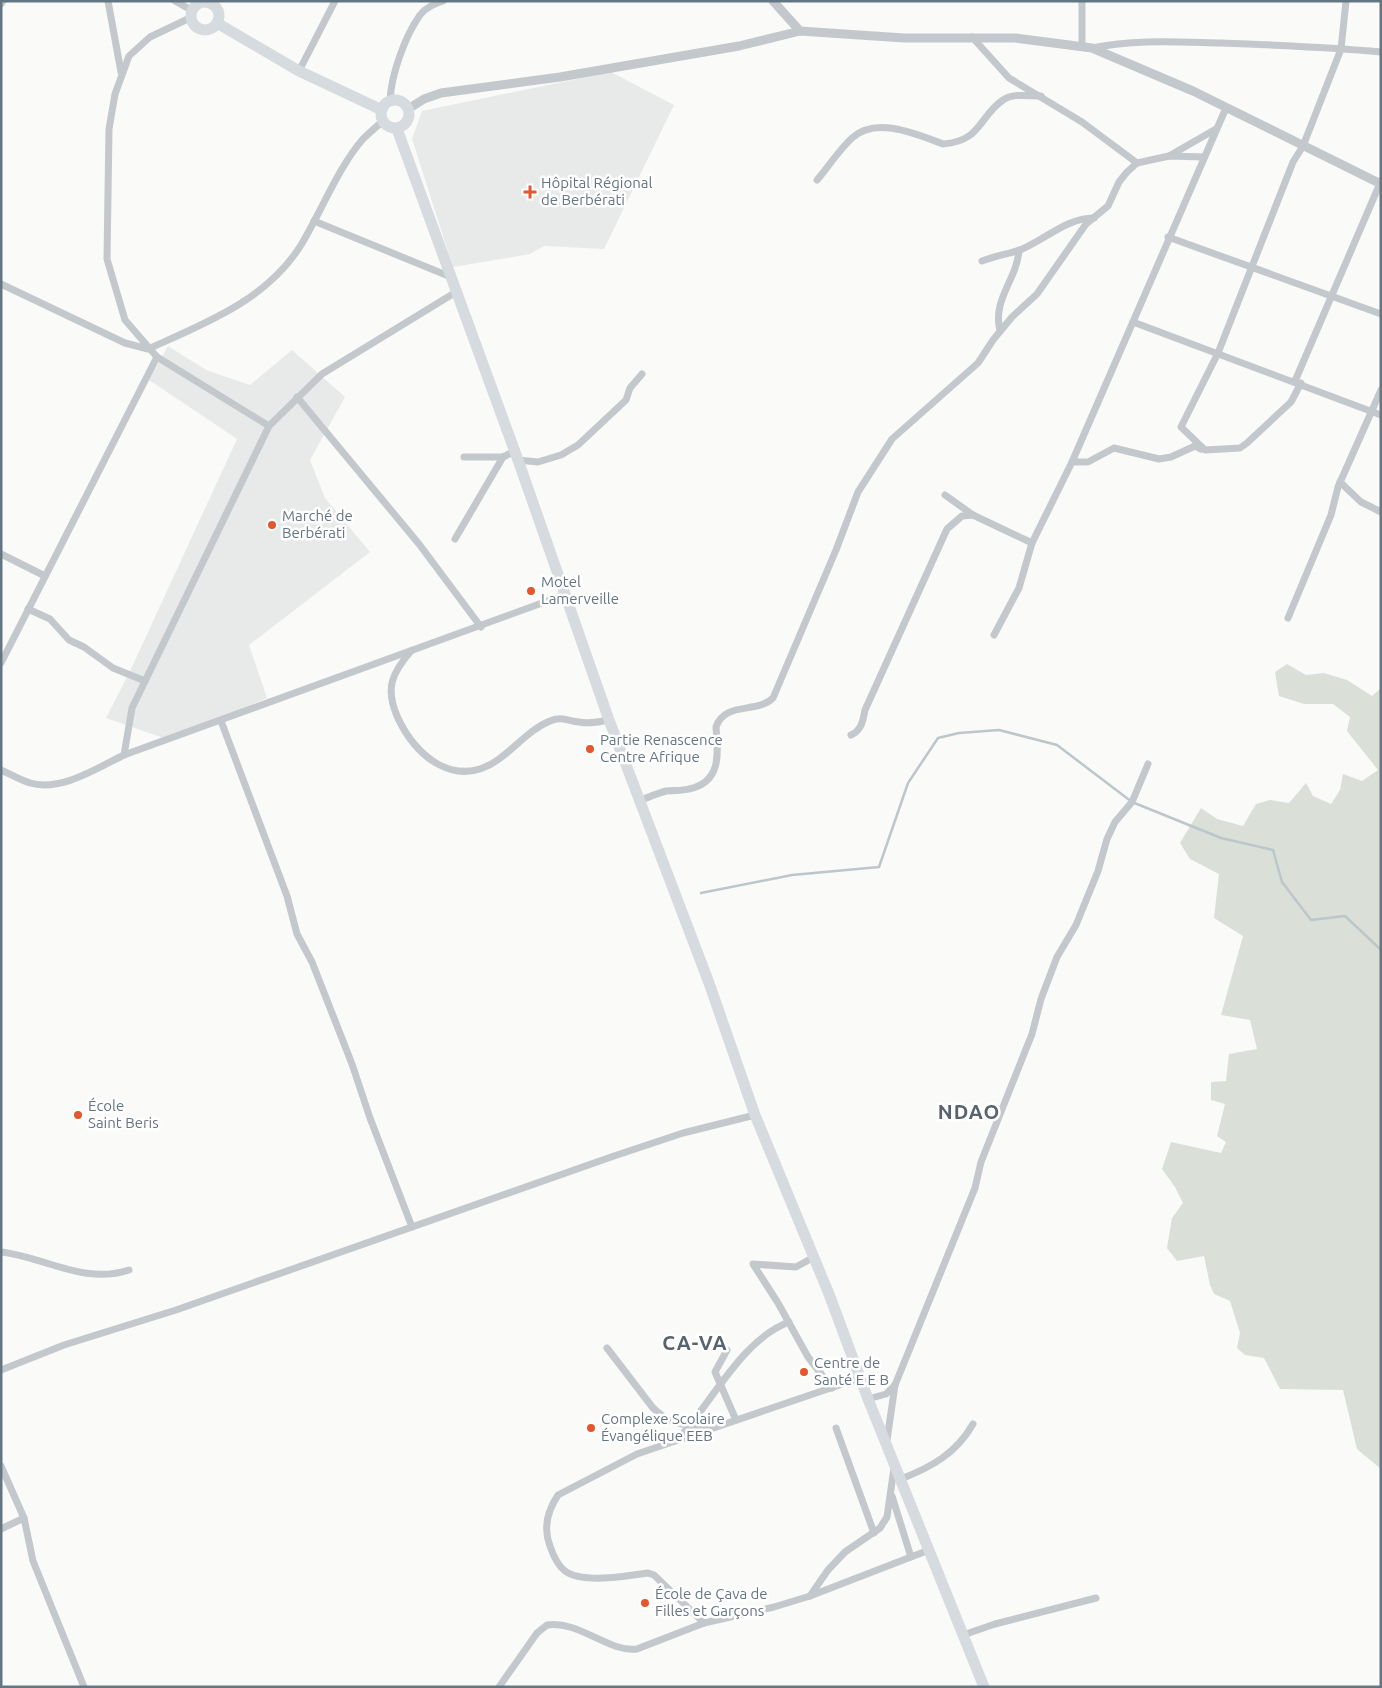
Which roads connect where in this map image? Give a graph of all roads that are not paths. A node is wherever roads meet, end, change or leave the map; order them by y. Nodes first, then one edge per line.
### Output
1 (108, 1) edge
2 (175, 1) edge
3 (335, 1) edge
4 (444, 1) edge
5 (773, 1) edge
6 (1082, 1) edge
7 (1346, 1) edge
8 (218, 5) edge
9 (196, 8) edge
10 (217, 23) junction
11 (800, 32) junction
12 (971, 36) junction
13 (1087, 47) junction
14 (1342, 49) junction
15 (1381, 52) edge
16 (299, 70) junction
17 (121, 72) junction
18 (1041, 96) junction
19 (390, 101) junction
20 (1226, 108) junction
21 (408, 109) junction
22 (382, 116) junction
23 (397, 128) junction
24 (1217, 129) junction
25 (1303, 146) junction
26 (1169, 156) junction
27 (1204, 157) junction
28 (1137, 163) junction
29 (818, 180) dead end
30 (1380, 183) edge
31 (1094, 218) junction
32 (314, 221) junction
33 (1168, 237) junction
34 (1019, 250) junction
35 (982, 261) dead end
36 (1251, 267) junction
37 (451, 277) junction
38 (1, 284) edge
39 (456, 292) junction
40 (1330, 296) junction
41 (1381, 314) edge
42 (1133, 322) junction
43 (1000, 331) junction
44 (148, 349) junction
45 (1218, 353) junction
46 (156, 357) junction
47 (642, 374) dead end
48 (1298, 382) junction
49 (1381, 390) edge
50 (297, 397) junction
51 (1372, 412) junction
52 (1381, 415) edge
53 (269, 426) junction
54 (1205, 450) junction
55 (517, 456) junction
56 (464, 457) dead end
57 (503, 457) junction
58 (1072, 462) junction
59 (1340, 482) junction
60 (945, 495) dead end
61 (1381, 512) edge
62 (973, 515) junction
63 (456, 539) dead end
64 (1032, 543) junction
65 (1, 554) edge
66 (45, 576) junction
67 (564, 595) junction
68 (28, 609) junction
69 (1288, 618) dead end
70 (480, 627) junction
71 (994, 635) dead end
72 (413, 650) junction
73 (1, 663) edge
74 (145, 682) junction
75 (610, 720) junction
76 (221, 721) junction
77 (852, 735) dead end
78 (124, 755) junction
79 (1148, 764) dead end
80 (1, 770) edge
81 (641, 800) junction
82 (755, 1115) junction
83 (412, 1227) junction
84 (1, 1252) edge
85 (814, 1257) junction
86 (129, 1270) dead end
87 (789, 1322) junction
88 (607, 1348) dead end
89 (727, 1350) dead end
90 (1, 1370) edge
91 (860, 1378) junction
92 (895, 1384) junction
93 (720, 1385) junction
94 (832, 1388) junction
95 (868, 1399) junction
96 (736, 1420) junction
97 (974, 1424) dead end
98 (689, 1427) junction
99 (836, 1428) dead end
100 (708, 1430) junction
101 (676, 1441) junction
102 (886, 1443) junction
103 (894, 1462) junction
104 (1, 1466) edge
105 (900, 1479) junction
106 (891, 1493) junction
107 (24, 1518) junction
108 (1, 1529) edge
109 (874, 1533) junction
110 (929, 1550) junction
111 (912, 1557) junction
112 (810, 1596) junction
113 (1096, 1598) dead end
114 (704, 1623) junction
115 (963, 1635) junction
116 (84, 1687) edge
117 (499, 1687) edge
118 (984, 1687) edge

1 - 17 street
2 - 9 street
3 - 16 street
4 - 19 street
5 - 11 street
6 - 13 street
7 - 14 street
8 - 9 main road
8 - 10 main road
9 - 10 main road
9 - 17 street
10 - 16 main road
11 - 12 street
11 - 21 street
12 - 13 street
12 - 18 street
13 - 14 street
13 - 20 street
14 - 15 street
14 - 25 street
16 - 22 main road
17 - 44 street
18 - 28 street
18 - 29 street
19 - 21 main road
19 - 22 main road
20 - 24 street
20 - 25 street
21 - 23 main road
22 - 23 main road
22 - 32 street
23 - 37 main road
24 - 26 street
24 - 27 street
25 - 30 street
25 - 36 street
26 - 27 street
26 - 28 street
27 - 33 street
28 - 31 street
30 - 40 street
31 - 34 street
31 - 43 street
32 - 37 street
32 - 44 street
33 - 36 street
33 - 42 street
34 - 35 street
34 - 43 street
36 - 40 street
36 - 45 street
37 - 39 main road
38 - 44 street
39 - 50 street
39 - 55 main road
40 - 41 street
40 - 48 street
42 - 45 street
42 - 58 street
43 - 81 street
44 - 46 street
45 - 48 street
45 - 54 street
46 - 53 street
46 - 66 street
47 - 55 street
48 - 51 street
48 - 54 street
49 - 51 street
50 - 53 street
50 - 70 street
51 - 52 street
51 - 59 street
53 - 74 street
54 - 58 street
55 - 57 street
55 - 67 main road
56 - 57 street
57 - 63 street
58 - 64 street
59 - 61 street
59 - 69 street
60 - 62 street
62 - 64 street
62 - 77 street
64 - 71 street
65 - 66 street
66 - 68 street
67 - 70 street
67 - 75 main road
68 - 73 street
68 - 74 street
70 - 72 street
72 - 75 street
72 - 76 street
74 - 78 street
75 - 81 main road
76 - 78 street
76 - 83 street
78 - 80 street
79 - 92 street
81 - 82 main road
82 - 83 street
82 - 85 main road
83 - 90 street
84 - 86 street
85 - 87 street
85 - 91 main road
87 - 93 street
87 - 94 street
88 - 98 street
89 - 93 street
91 - 94 street
91 - 95 main road
92 - 95 street
92 - 102 street
93 - 96 street
93 - 98 street
94 - 96 street
95 - 102 main road
96 - 100 street
97 - 105 street
98 - 100 street
98 - 101 street
99 - 109 street
100 - 101 street
101 - 114 street
102 - 103 main road
103 - 105 main road
103 - 106 street
104 - 107 street
105 - 110 main road
106 - 109 street
106 - 111 street
107 - 108 street
107 - 116 street
109 - 112 street
110 - 111 street
110 - 115 main road
111 - 112 street
112 - 114 street
113 - 115 street
114 - 117 street
115 - 118 main road

